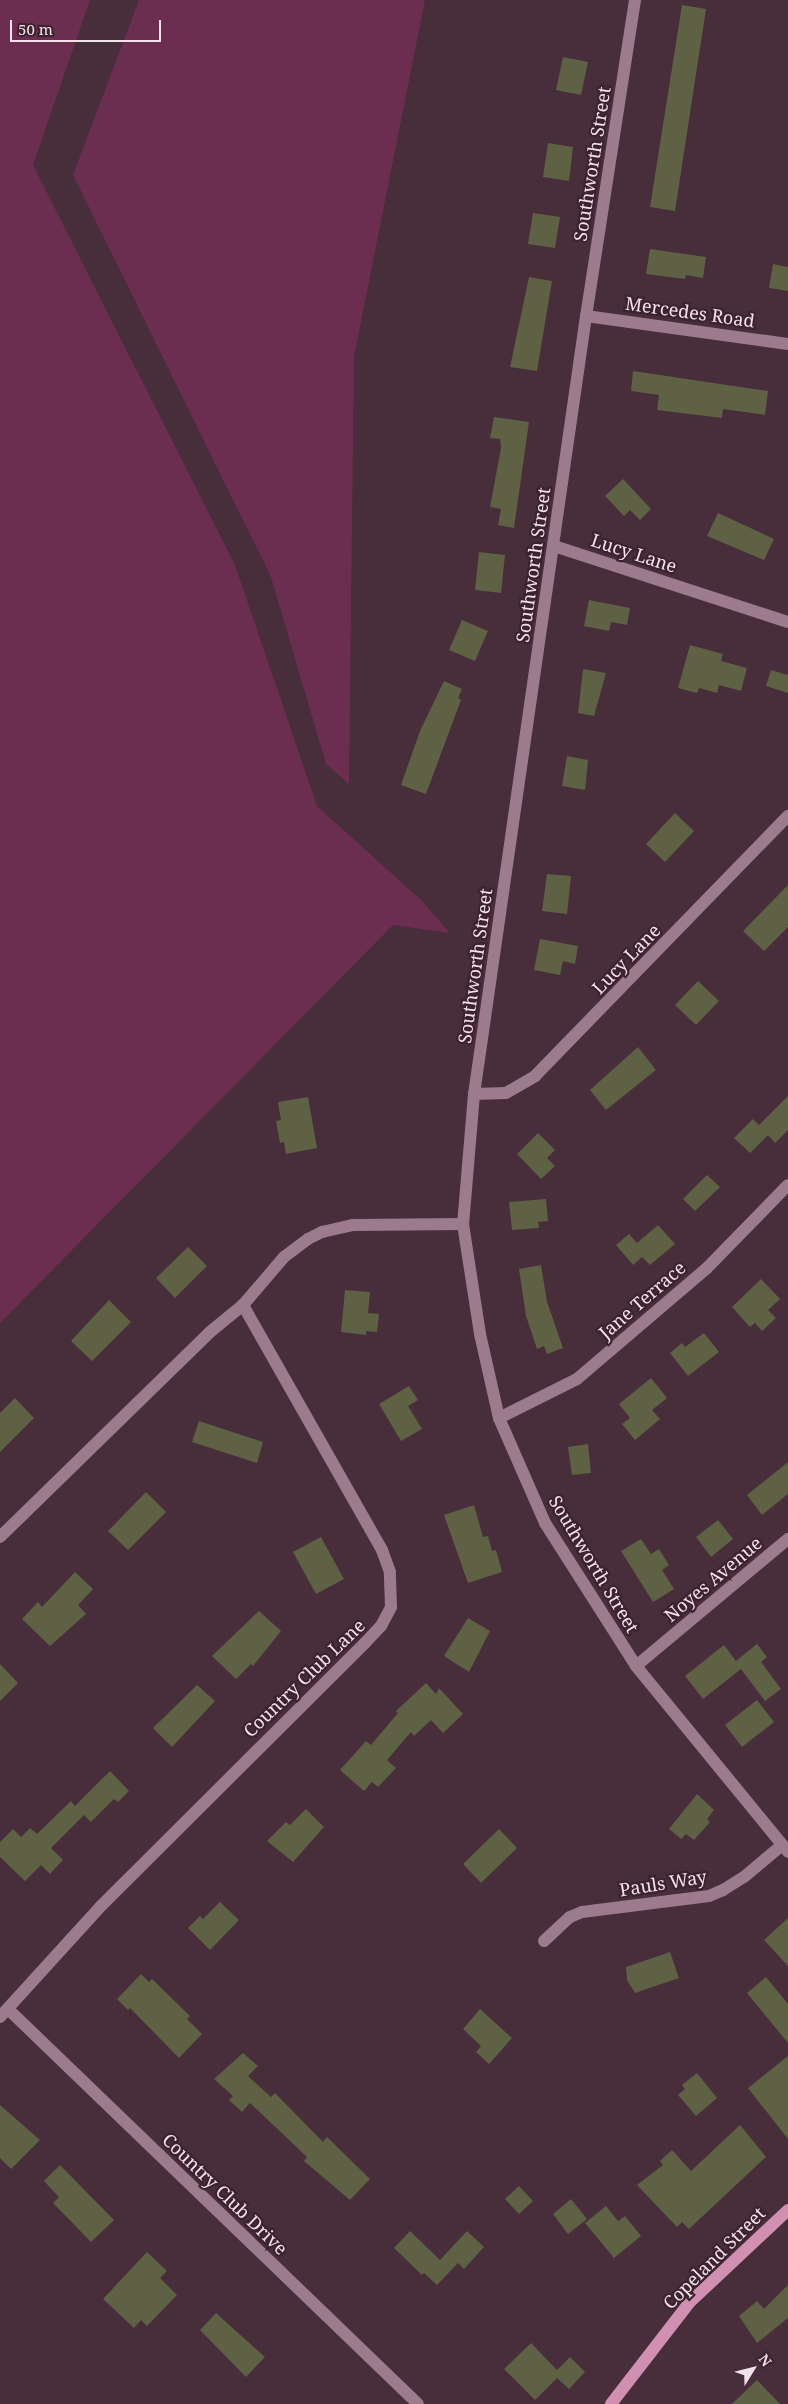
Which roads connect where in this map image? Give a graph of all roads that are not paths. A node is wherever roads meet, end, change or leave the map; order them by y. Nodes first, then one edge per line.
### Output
1 (636, 0) edge
2 (586, 316) junction
3 (788, 344) edge
4 (554, 546) junction
5 (788, 622) edge
6 (788, 816) edge
7 (474, 1094) junction
8 (788, 1184) edge
9 (463, 1224) junction
10 (243, 1305) junction
11 (499, 1418) junction
12 (0, 1537) edge
13 (788, 1539) edge
14 (636, 1666) junction
15 (785, 1849) edge
16 (544, 1941) dead end
17 (4, 2013) edge
18 (788, 2210) edge
19 (418, 2404) edge
20 (611, 2404) edge

1 - 2 street, Southworth Street
2 - 3 street, Mercedes Road
2 - 4 street, Southworth Street
4 - 5 street, Lucy Lane
4 - 7 street, Southworth Street
6 - 7 street, Lucy Lane
7 - 9 street, Southworth Street
8 - 11 street, Jane Terrace
9 - 10 street
9 - 11 street, Southworth Street
10 - 12 street
10 - 17 street, Country Club Lane
11 - 14 street, Southworth Street
13 - 14 street, Noyes Avenue
14 - 15 street, Southworth Street
15 - 16 street, Pauls Way
17 - 19 street, Country Club Drive
18 - 20 main road, Copeland Street

